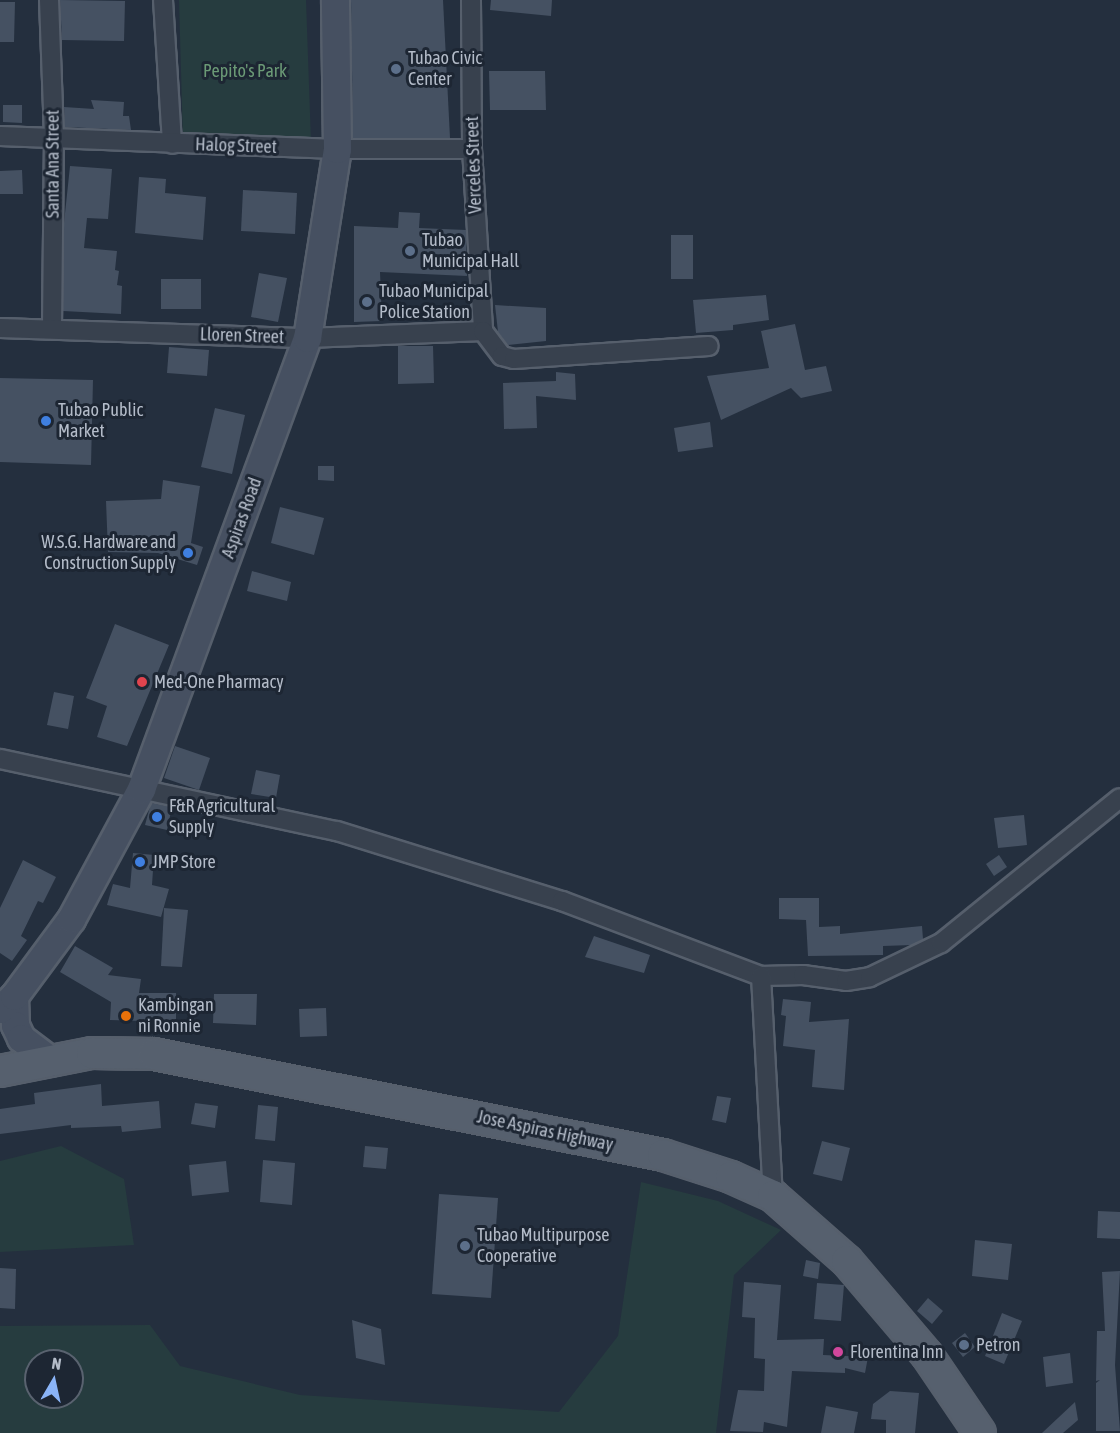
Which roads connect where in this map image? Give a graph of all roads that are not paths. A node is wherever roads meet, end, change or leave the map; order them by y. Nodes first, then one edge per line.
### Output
1 (49, 0) edge
2 (163, 0) edge
3 (335, 0) edge
4 (471, 0) edge
5 (0, 136) edge
6 (54, 136) junction
7 (172, 144) junction
8 (337, 149) junction
9 (472, 149) junction
10 (0, 328) edge
11 (52, 329) junction
12 (483, 331) junction
13 (307, 338) junction
14 (709, 345) dead end
15 (0, 759) edge
16 (141, 789) junction
17 (1120, 798) edge
18 (761, 976) junction
19 (7, 1002) edge
20 (52, 1061) junction
21 (0, 1071) edge
22 (773, 1196) junction
23 (980, 1433) edge

1 - 6 street, Santa Ana Street
2 - 7 street
3 - 8 main road, Aspiras Road
4 - 9 street, Verceles Street
5 - 6 street, Halog Street
6 - 7 street, Halog Street
6 - 11 street, Santa Ana Street
7 - 8 street, Halog Street
8 - 9 street, Halog Street
8 - 13 main road, Aspiras Road
9 - 12 street, Verceles Street
10 - 11 street, Lloren Street
11 - 13 street, Lloren Street
12 - 13 street, Lloren Street
12 - 14 street
13 - 16 main road, Aspiras Road
15 - 16 street
16 - 18 street
16 - 19 main road, Aspiras Road
17 - 18 street
18 - 22 street
19 - 20 main road, Aspiras Road
20 - 21 main road, Jose Aspiras Highway
20 - 22 main road, Jose Aspiras Highway
22 - 23 main road, Jose Aspiras Highway

